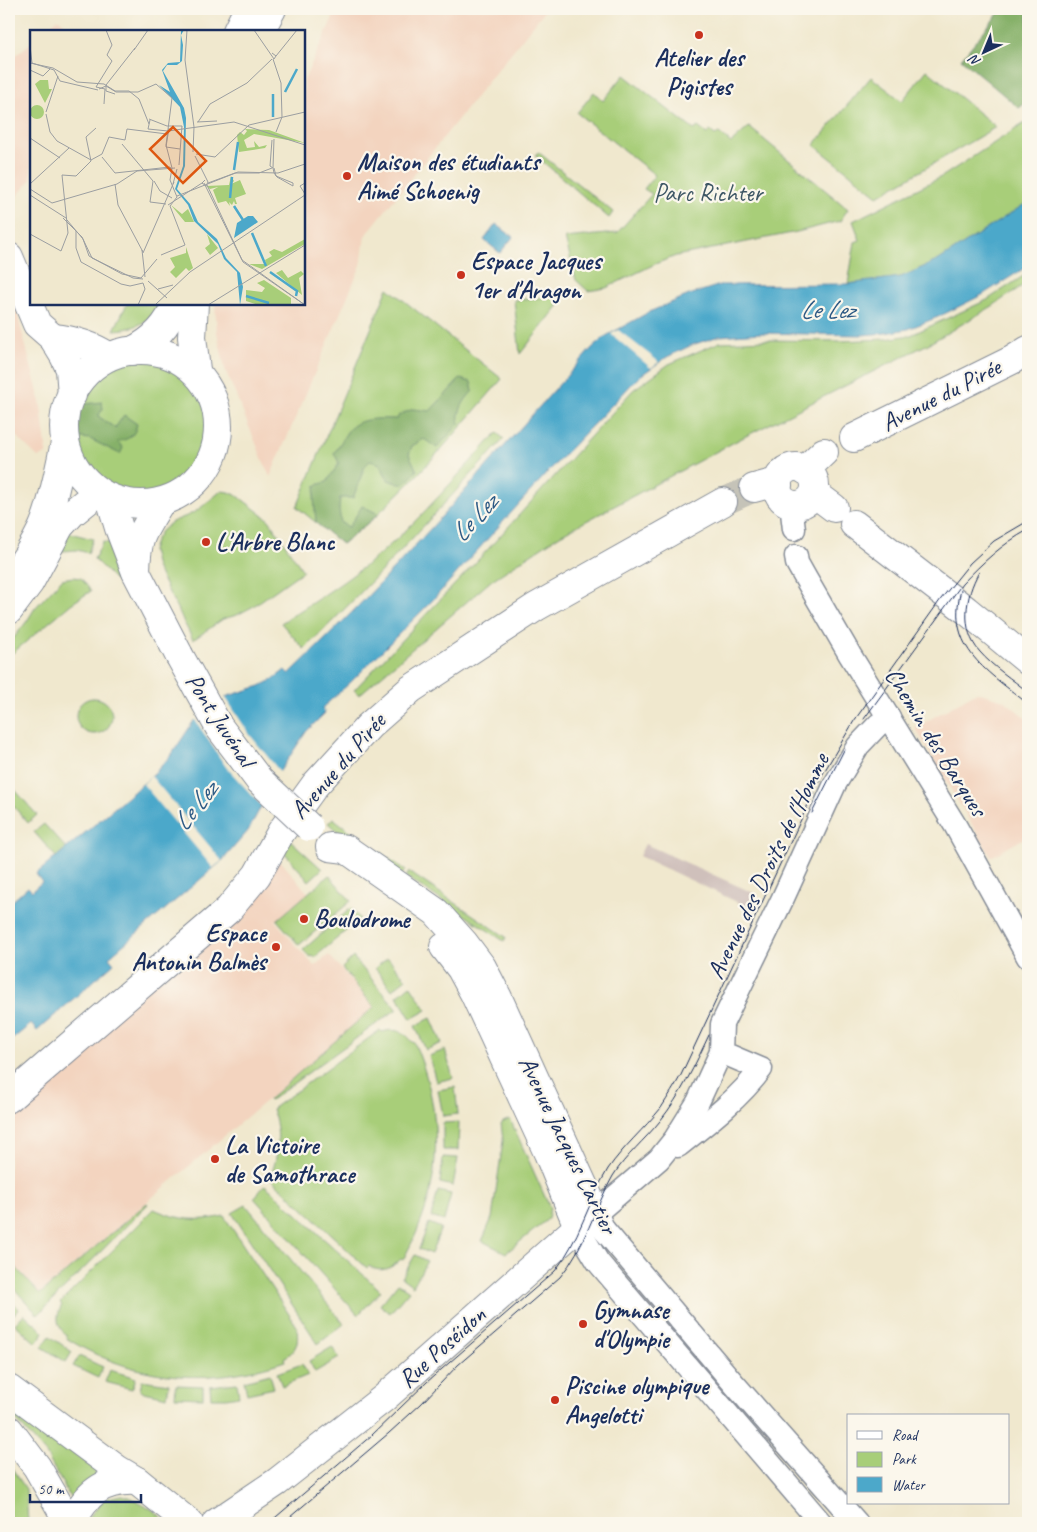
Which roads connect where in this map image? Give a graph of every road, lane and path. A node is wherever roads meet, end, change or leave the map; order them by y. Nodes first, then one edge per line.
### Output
1 (248, 9) edge
2 (272, 9) edge
3 (238, 30) edge
4 (261, 30) edge
5 (9, 257) edge
6 (176, 305) edge
7 (194, 305) edge
8 (53, 338) junction
9 (1028, 350) edge
10 (120, 353) junction
11 (196, 370) junction
12 (72, 395) junction
13 (854, 438) dead end
14 (65, 443) junction
15 (104, 495) junction
16 (805, 495) dead end
17 (160, 502) junction
18 (723, 502) tunnel mouth
19 (796, 556) dead end
20 (136, 572) junction
21 (9, 582) edge
22 (9, 610) edge
23 (1028, 661) edge
24 (888, 717) junction
25 (330, 847) joint
26 (432, 921) junction
27 (1028, 956) edge
28 (721, 1052) junction
29 (9, 1098) edge
30 (659, 1159) junction
31 (585, 1225) junction
32 (9, 1388) edge
33 (9, 1430) edge
34 (783, 1439) junction
35 (763, 1456) junction
36 (137, 1481) junction
37 (181, 1520) edge
38 (70, 1523) edge
39 (216, 1523) edge
40 (821, 1523) edge
41 (857, 1523) edge

1 - 3 main road
2 - 4 main road
5 - 8 main road
6 - 10 main road
7 - 11 main road
8 - 10 main road
8 - 12 main road
9 - 13 main road, Avenue du Pirée
10 - 11 main road
10 - 12 main road
11 - 17 main road
12 - 14 main road
14 - 15 main road
14 - 21 main road
15 - 17 main road
15 - 20 main road, Pont Juvénal
15 - 22 main road
16 - 23 main road
17 - 20 main road
18 - 29 main road, Avenue du Pirée
19 - 24 street, Chemin des Barques
20 - 25 main road, Pont Juvénal, bridge
24 - 27 street, Chemin des Barques
24 - 28 street, Avenue des Droits de l'Homme
25 - 26 main road, Avenue Jacques Cartier
26 - 31 main road, Avenue Jacques Cartier
26 - 31 main road, Avenue Jacques Cartier
28 - 30 street, Rue Poséidon
28 - 30 street, Rue Poséidon
30 - 31 street, Rue Poséidon
31 - 34 street, Avenue Jacques Cartier
31 - 35 street, Avenue Jacques Cartier
31 - 39 main road, Rue Poséidon
32 - 36 main road
33 - 38 main road
34 - 35 street
34 - 41 street, Avenue Jacques Cartier
35 - 40 street, Avenue Jacques Cartier
36 - 37 main road
36 - 38 main road

